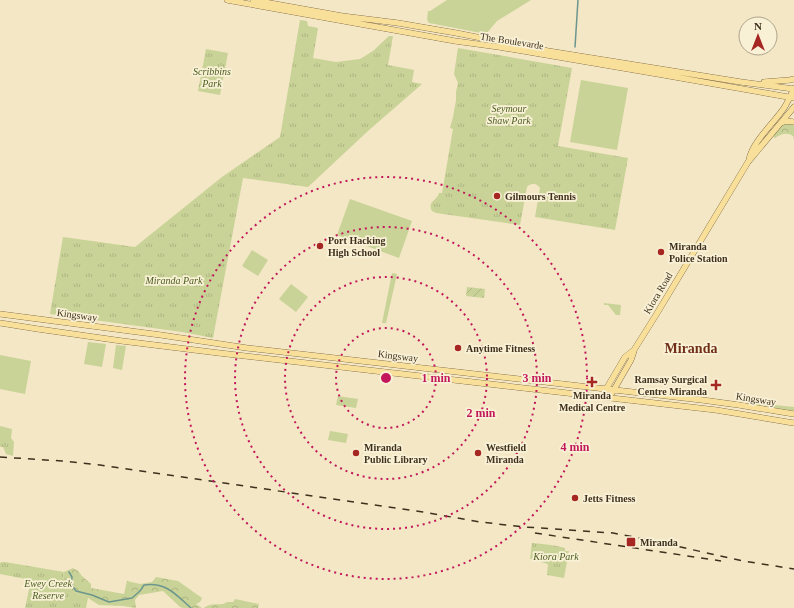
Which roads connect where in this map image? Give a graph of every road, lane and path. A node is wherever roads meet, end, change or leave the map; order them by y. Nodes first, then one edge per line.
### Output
1 (227, 0) edge
2 (254, 0) edge
3 (794, 79) edge
4 (738, 82) junction
5 (794, 89) edge
6 (793, 100) edge
7 (794, 107) edge
8 (794, 122) edge
9 (781, 123) junction
10 (748, 162) junction
11 (0, 314) edge
12 (40, 319) junction
13 (0, 323) edge
14 (38, 329) junction
15 (247, 348) junction
16 (634, 350) junction
17 (246, 356) junction
18 (400, 365) junction
19 (398, 373) junction
20 (606, 389) junction
21 (614, 390) junction
22 (602, 397) junction
23 (609, 398) junction
24 (723, 403) junction
25 (722, 411) junction
26 (794, 414) edge
27 (794, 423) edge

1 - 6 main road, The Boulevarde
2 - 4 main road, The Boulevarde
3 - 4 main road
4 - 5 main road, The Boulevarde
5 - 6 main road, Kiora Road
6 - 10 main road, Kiora Road
7 - 9 main road, Kiora Road
8 - 9 main road
9 - 10 main road, Kiora Road
10 - 16 main road, Kiora Road
11 - 12 main road, Kingsway
12 - 14 main road
12 - 15 main road, Kingsway
13 - 14 main road, Kingsway
14 - 17 main road, Kingsway
15 - 17 main road
15 - 18 main road, Kingsway
16 - 20 main road, Kiora Road
16 - 21 main road, Kiora Road
17 - 19 main road, Kingsway
18 - 19 main road
18 - 20 main road, Kingsway
19 - 22 main road, Kingsway
20 - 21 main road, Kingsway
20 - 22 main road, Kiora Road
21 - 23 main road, Kiora Road
21 - 24 main road, Kingsway
22 - 23 main road, Kingsway
23 - 25 main road, Kingsway
24 - 25 main road
24 - 26 main road, Kingsway
25 - 27 main road, Kingsway
26 - 27 main road

